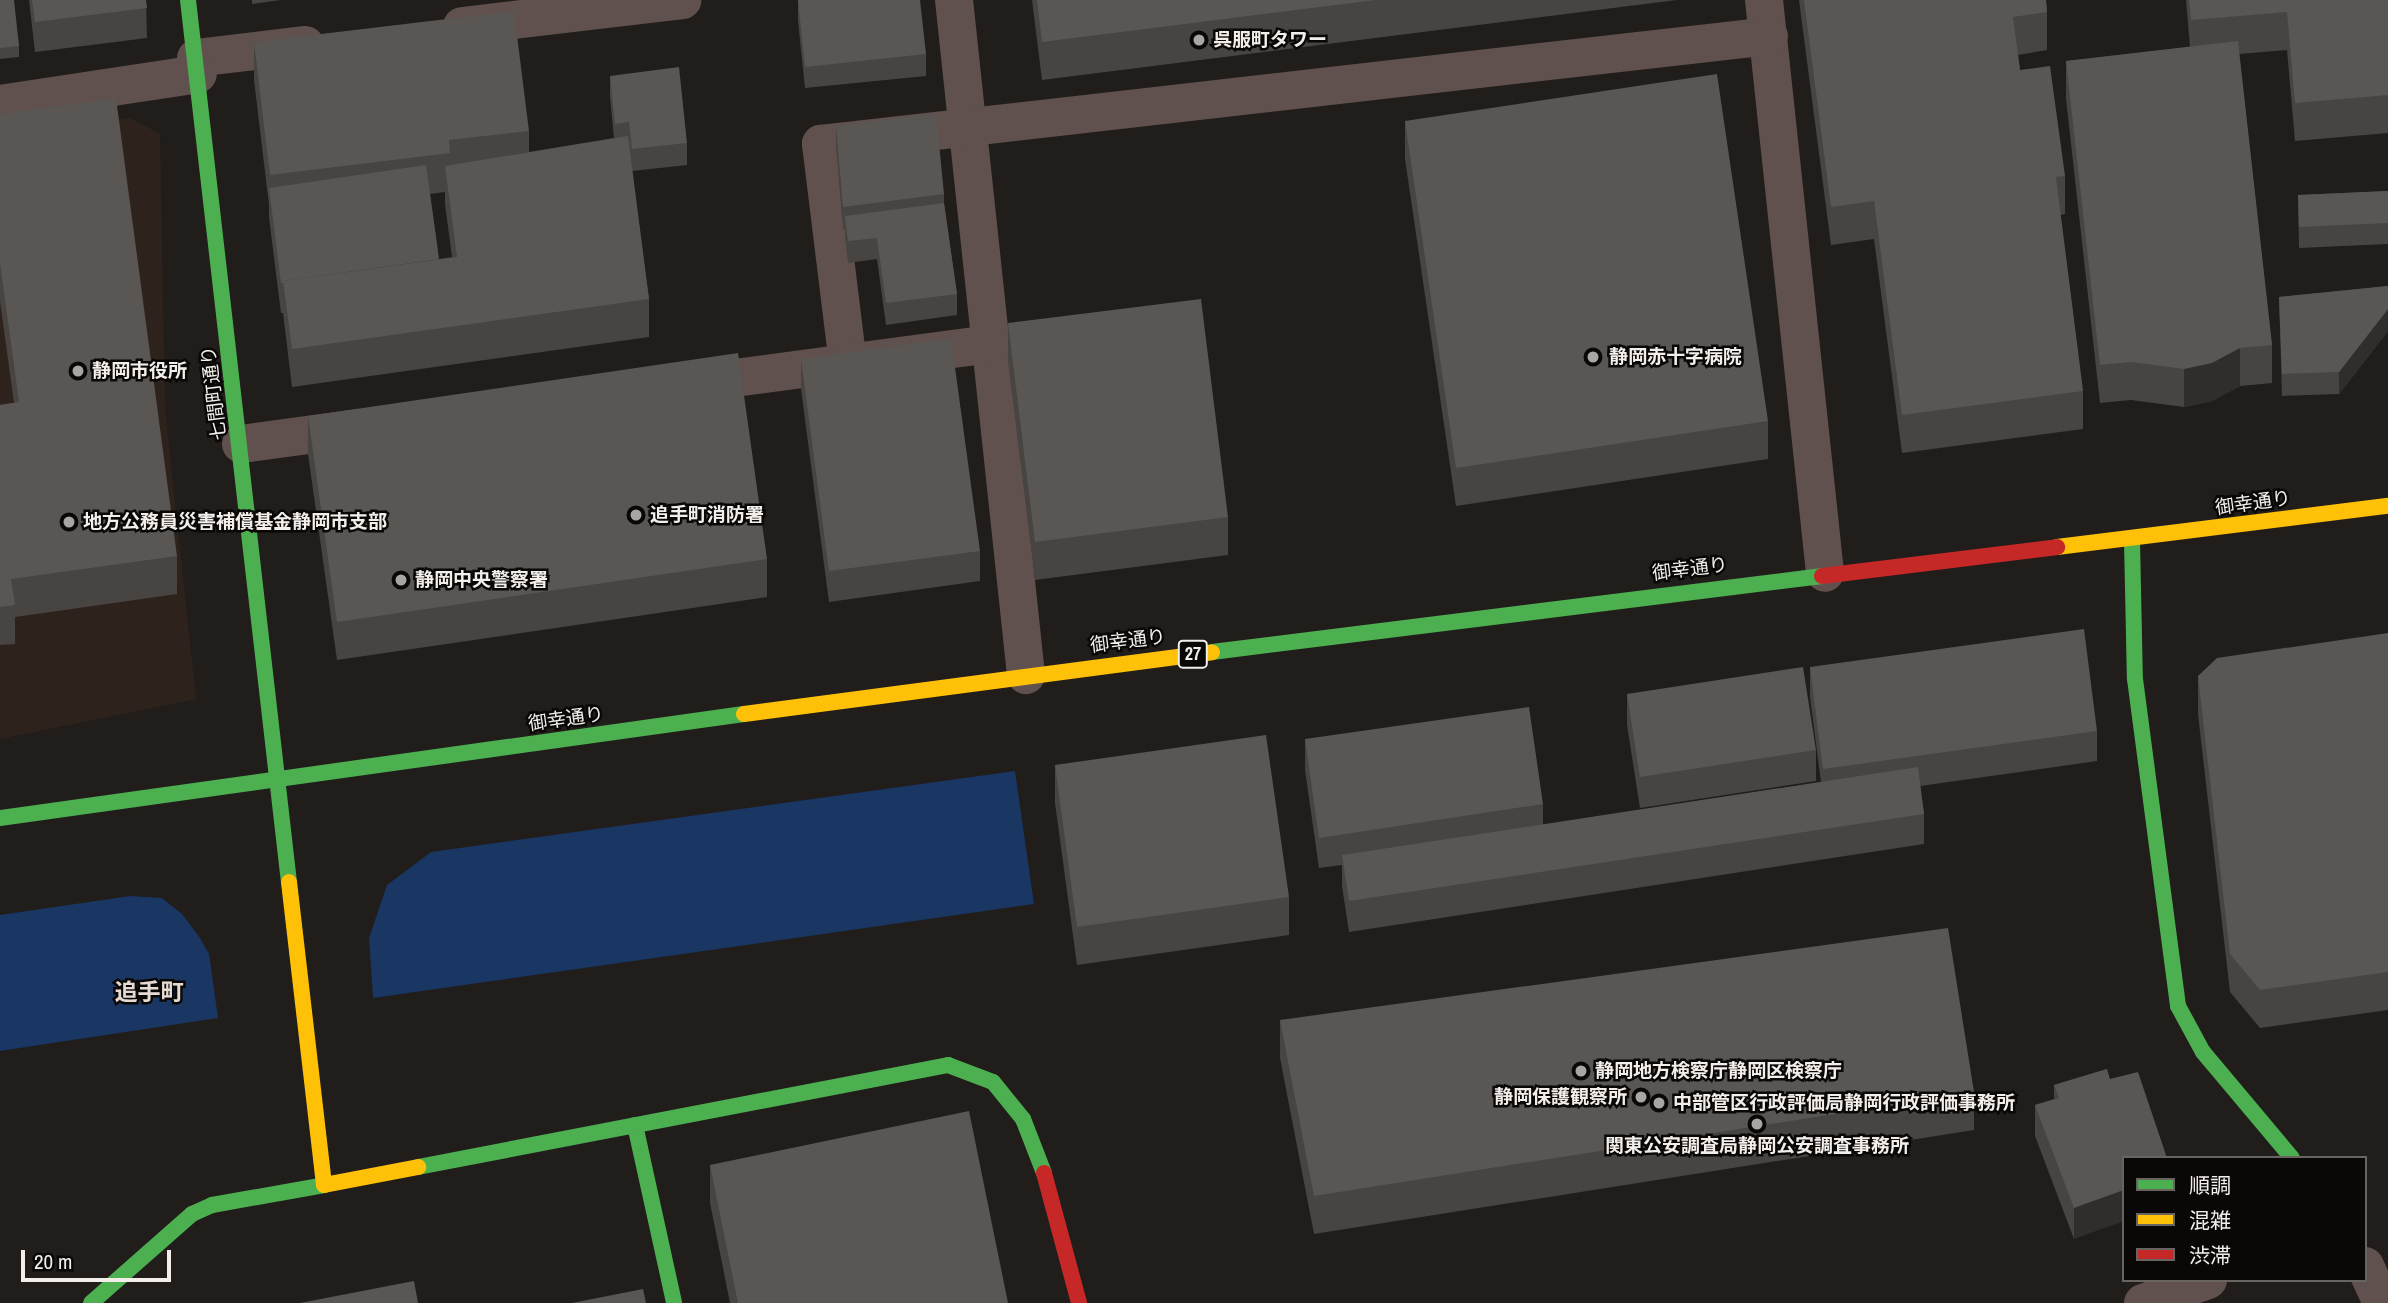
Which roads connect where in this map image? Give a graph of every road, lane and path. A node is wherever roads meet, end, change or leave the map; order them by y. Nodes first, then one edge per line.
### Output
1 (188, 0) edge
2 (682, 0) edge
3 (954, 0) edge
4 (1766, 18) edge
5 (432, 30) edge
6 (335, 41) edge
7 (197, 66) junction
8 (0, 104) edge
9 (971, 124) junction
10 (989, 344) junction
11 (848, 364) junction
12 (655, 389) edge
13 (393, 424) edge
14 (241, 444) junction
15 (2388, 506) edge
16 (2132, 541) junction
17 (1825, 573) junction
18 (1026, 675) junction
19 (280, 781) junction
20 (0, 818) edge
21 (635, 1125) junction
22 (2290, 1156) edge
23 (324, 1185) junction
24 (2367, 1270) edge
25 (2202, 1282) edge
26 (91, 1303) edge
27 (674, 1303) edge
28 (1079, 1303) edge
29 (2143, 1303) edge
30 (2382, 1303) edge

1 - 7 street, 七間町通り
2 - 5 street
3 - 9 street
4 - 9 street
4 - 17 street
6 - 7 street
7 - 8 street
7 - 14 street, 七間町通り
9 - 10 street
9 - 11 street
10 - 11 street
10 - 18 street
11 - 12 street
13 - 14 street
14 - 19 street, 七間町通り
15 - 16 street, 御幸通り / 27
16 - 17 street, 御幸通り / 27
16 - 22 street
17 - 18 street, 御幸通り / 27
18 - 19 street, 御幸通り / 27
19 - 20 street, 御幸通り / 27
19 - 23 street, 七間町通り
21 - 23 street
21 - 27 street
21 - 28 street
23 - 26 street
24 - 30 street
25 - 29 street

